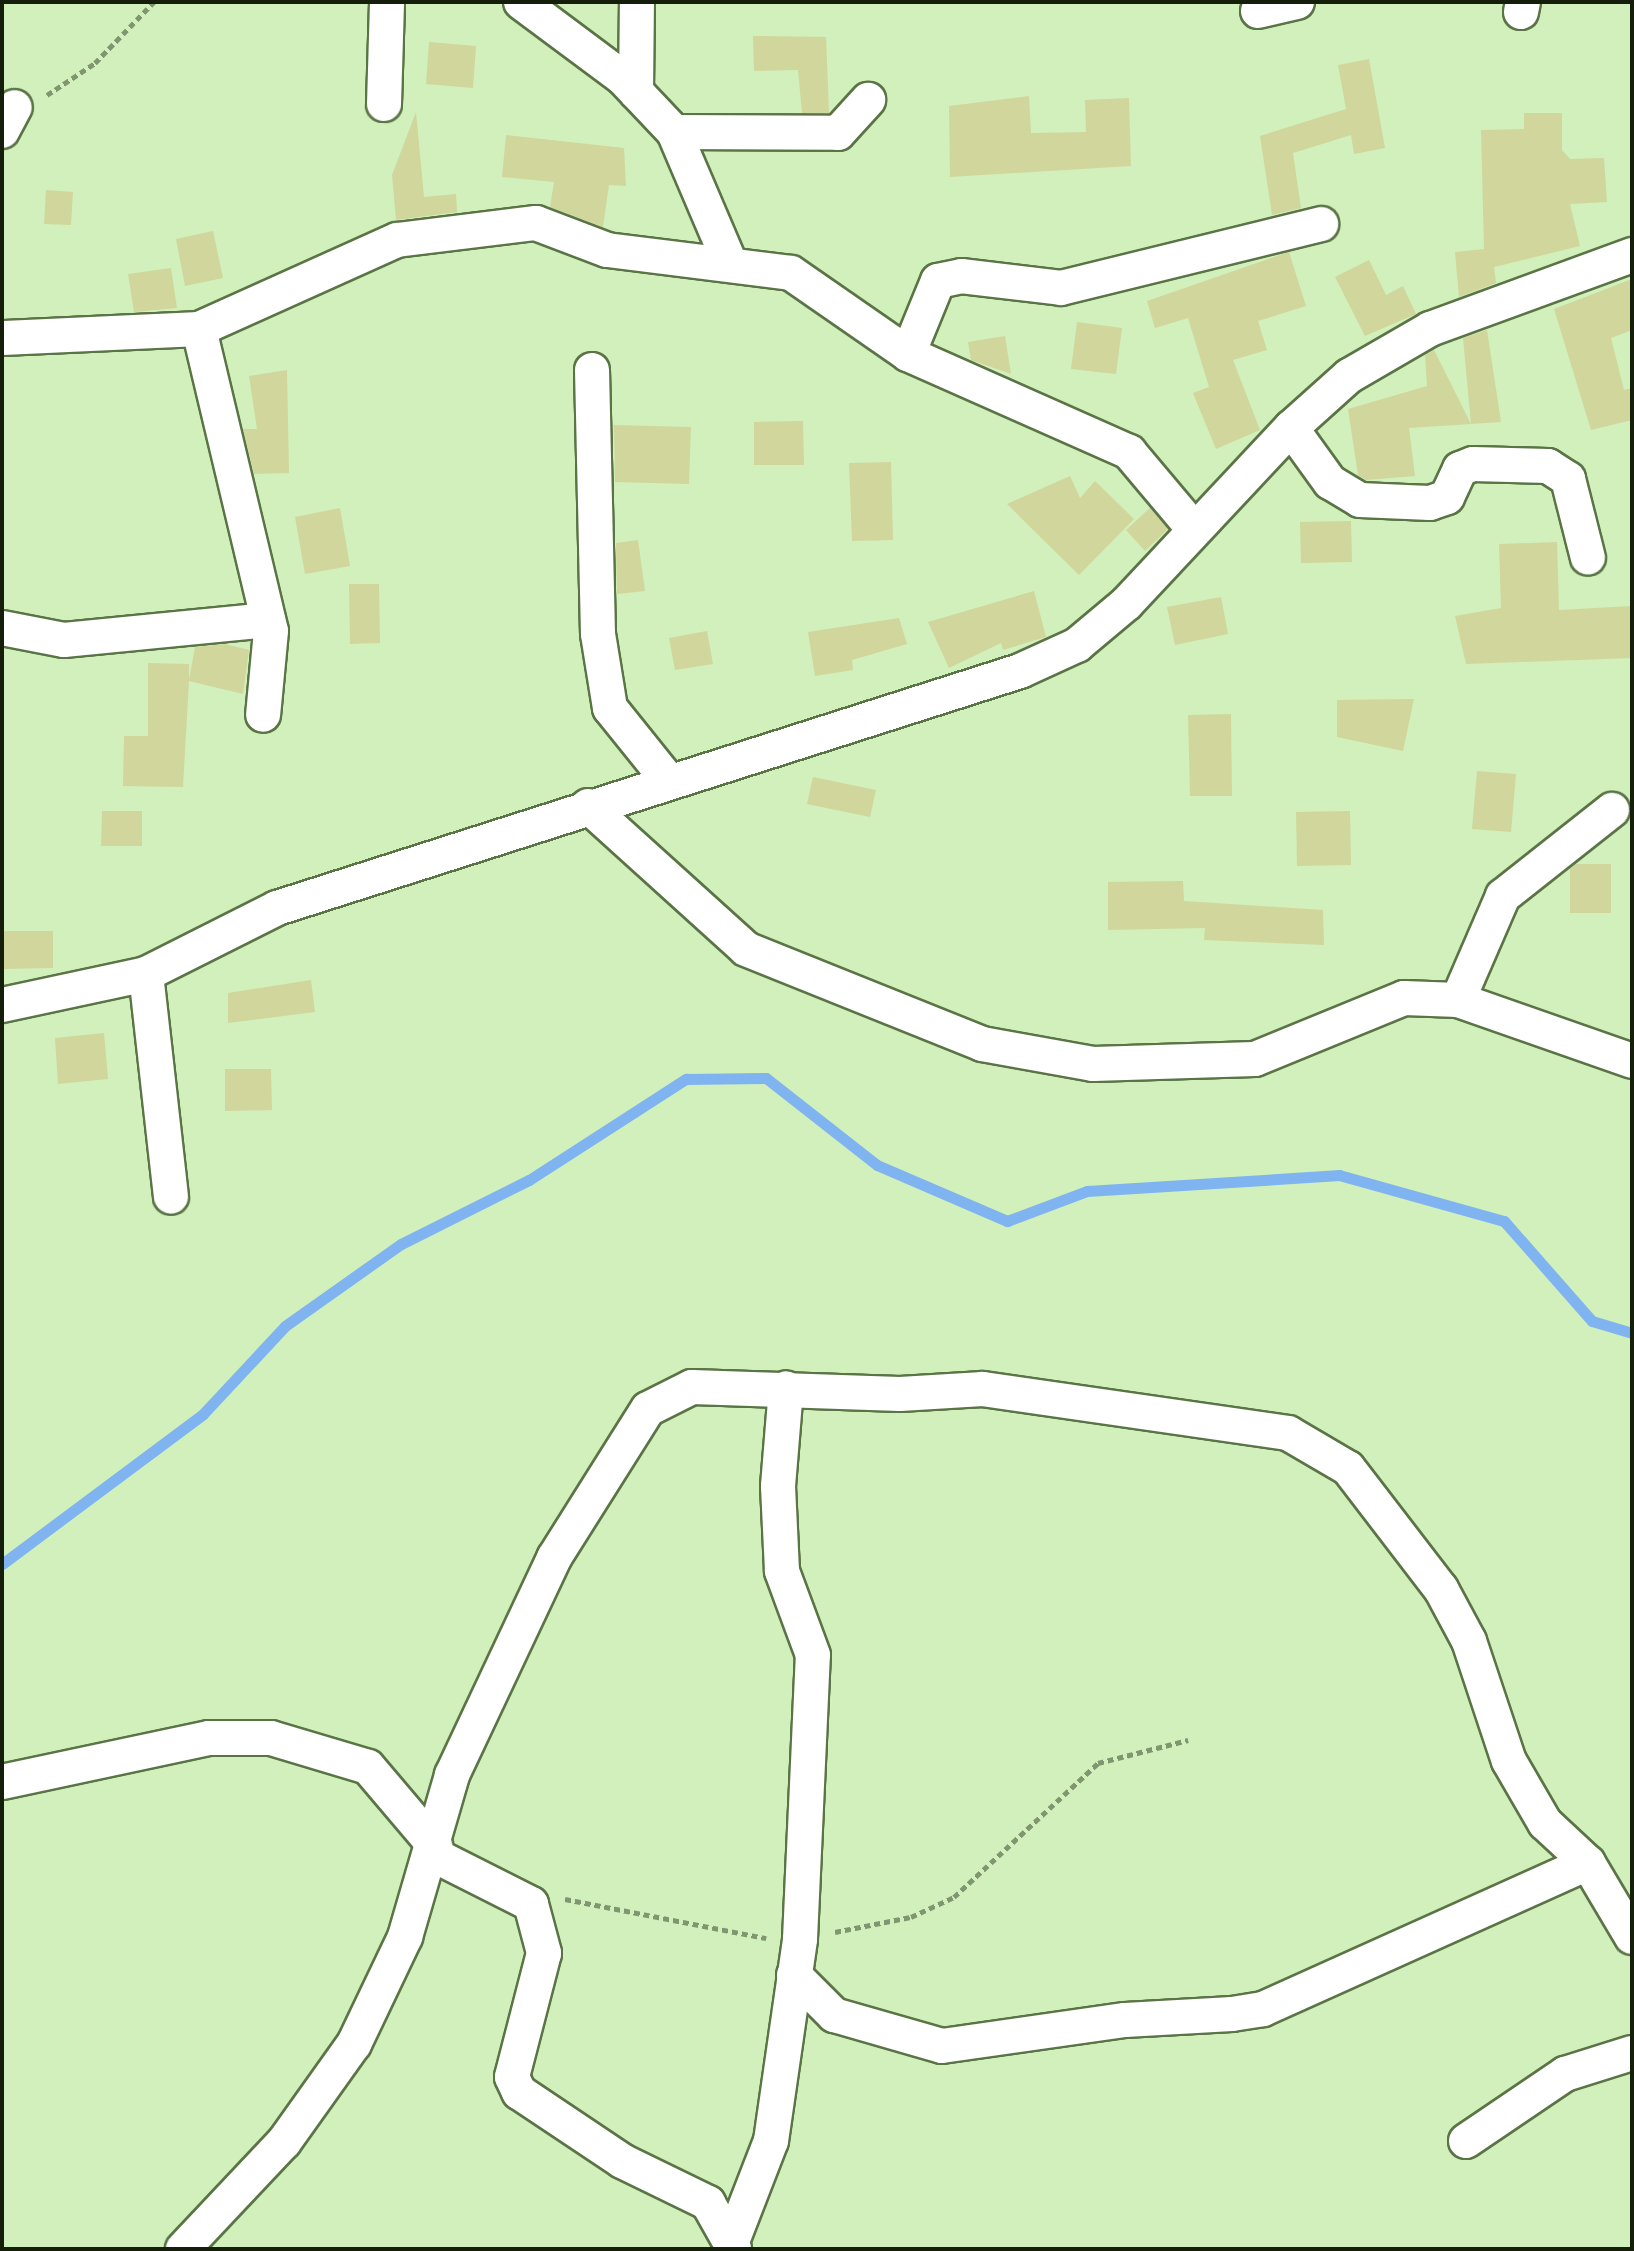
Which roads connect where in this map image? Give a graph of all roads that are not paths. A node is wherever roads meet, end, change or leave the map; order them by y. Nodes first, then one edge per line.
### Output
1 (387, 2) edge
2 (521, 2) edge
3 (637, 2) edge
4 (1297, 2) edge
5 (1258, 11) dead end
6 (636, 92) junction
7 (868, 100) dead end
8 (384, 104) dead end
9 (674, 132) junction
10 (1321, 224) dead end
11 (1632, 255) edge
12 (730, 263) junction
13 (199, 329) junction
14 (2, 338) edge
15 (908, 354) junction
16 (592, 370) dead end
17 (1291, 428) junction
18 (1193, 528) junction
19 (1588, 558) dead end
20 (268, 620) junction
21 (2, 628) edge
22 (263, 715) dead end
23 (667, 779) junction
24 (588, 806) junction
25 (1612, 810) dead end
26 (146, 974) junction
27 (1458, 1000) junction
28 (2, 1005) edge
29 (1632, 1061) edge
30 (171, 1197) dead end
31 (786, 1388) junction
32 (2, 1782) edge
33 (433, 1850) junction
34 (1588, 1863) junction
35 (1632, 1937) edge
36 (794, 1975) junction
37 (1632, 2053) edge
38 (1466, 2141) dead end
39 (732, 2246) edge
40 (183, 2249) edge

1 - 8 street
2 - 6 street
3 - 6 street
4 - 5 street
6 - 9 street
7 - 9 street
9 - 12 street
10 - 15 street
11 - 17 street
12 - 13 street
12 - 15 street
13 - 14 street
13 - 20 street
15 - 18 street
16 - 23 street
17 - 18 street
17 - 19 street
18 - 23 street
20 - 21 street
20 - 22 street
23 - 24 street
24 - 26 street
24 - 27 street
25 - 27 street
26 - 28 street
26 - 30 street
27 - 29 street
31 - 33 street
31 - 34 street
31 - 36 street
32 - 33 street
33 - 39 street
33 - 40 street
34 - 35 street
34 - 36 street
36 - 39 street
37 - 38 street

